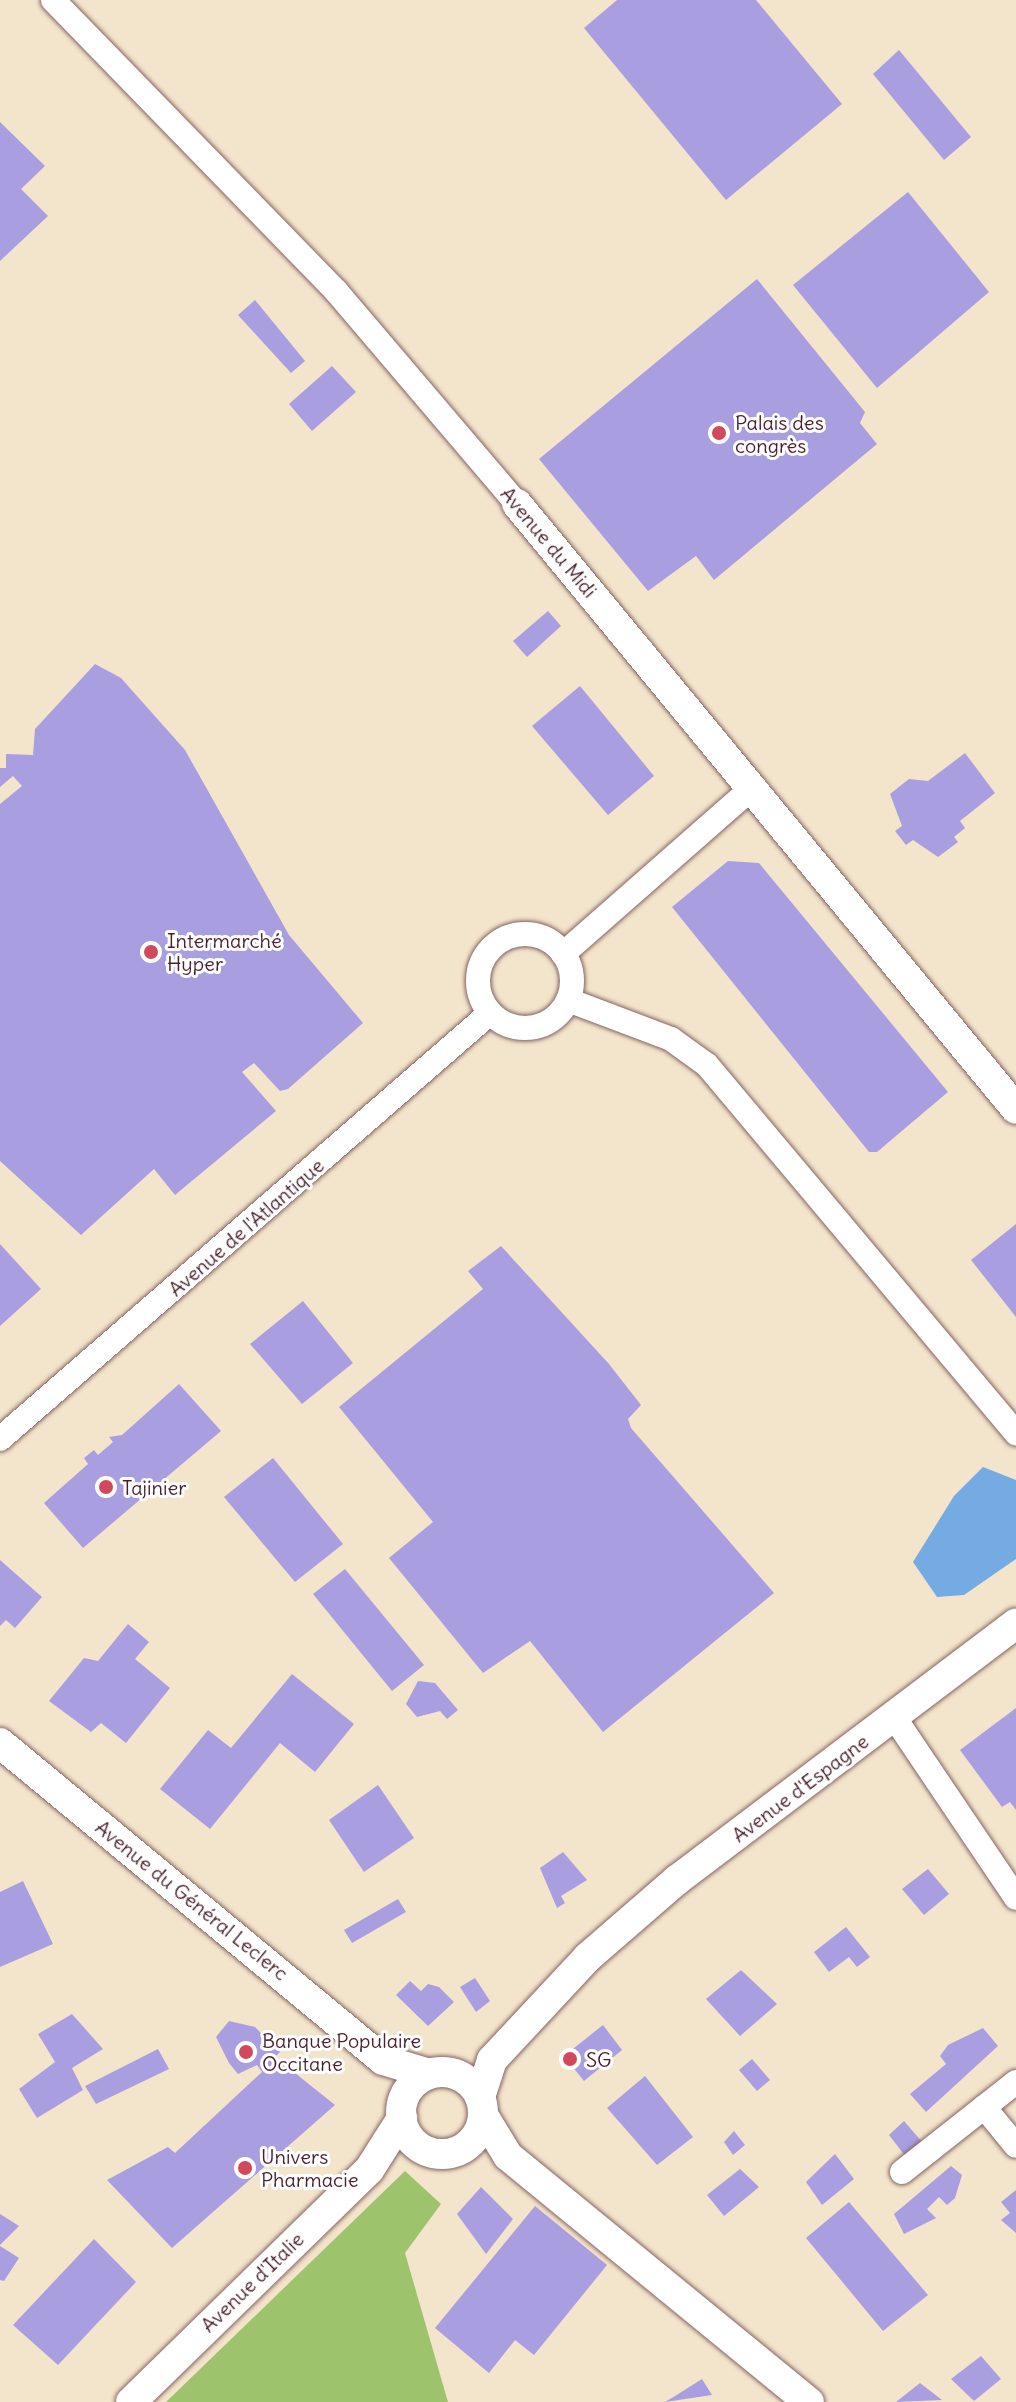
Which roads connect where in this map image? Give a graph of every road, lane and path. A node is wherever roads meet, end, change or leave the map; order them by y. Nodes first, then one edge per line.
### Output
1 (53, 0) edge
2 (517, 504) joint
3 (751, 789) junction
4 (563, 954) junction
5 (568, 1000) junction
6 (490, 1013) junction
7 (1016, 1109) edge
8 (1016, 1433) edge
9 (0, 1439) edge
10 (1016, 1624) edge
11 (894, 1717) junction
12 (0, 1743) edge
13 (1016, 1898) edge
14 (520, 2027) junction
15 (383, 2060) junction
16 (436, 2073) junction
17 (1016, 2082) edge
18 (482, 2106) junction
19 (403, 2107) junction
20 (984, 2107) junction
21 (1016, 2146) edge
22 (443, 2151) junction
23 (508, 2156) junction
24 (374, 2163) junction
25 (902, 2172) dead end
26 (131, 2402) edge
27 (809, 2402) edge

1 - 2 street, Avenue du Midi
2 - 3 street, Avenue du Midi
3 - 4 street
3 - 7 street, Avenue du Midi
4 - 5 street
4 - 6 street
5 - 6 street
5 - 8 street
6 - 9 street, Avenue de l'Atlantique
10 - 11 street, Avenue d'Espagne
11 - 13 street
11 - 14 street, Avenue d'Espagne
12 - 15 street, Avenue du Général Leclerc
14 - 16 street
14 - 18 street
15 - 16 street, Avenue du Général Leclerc
15 - 19 street, Avenue du Général Leclerc
16 - 18 street
16 - 19 street
17 - 20 street
18 - 22 street
18 - 23 street
19 - 22 street
19 - 24 street, Avenue d'Italie
20 - 21 street
20 - 25 street
22 - 23 street
22 - 24 street
23 - 27 street
24 - 26 street, Avenue d'Italie

